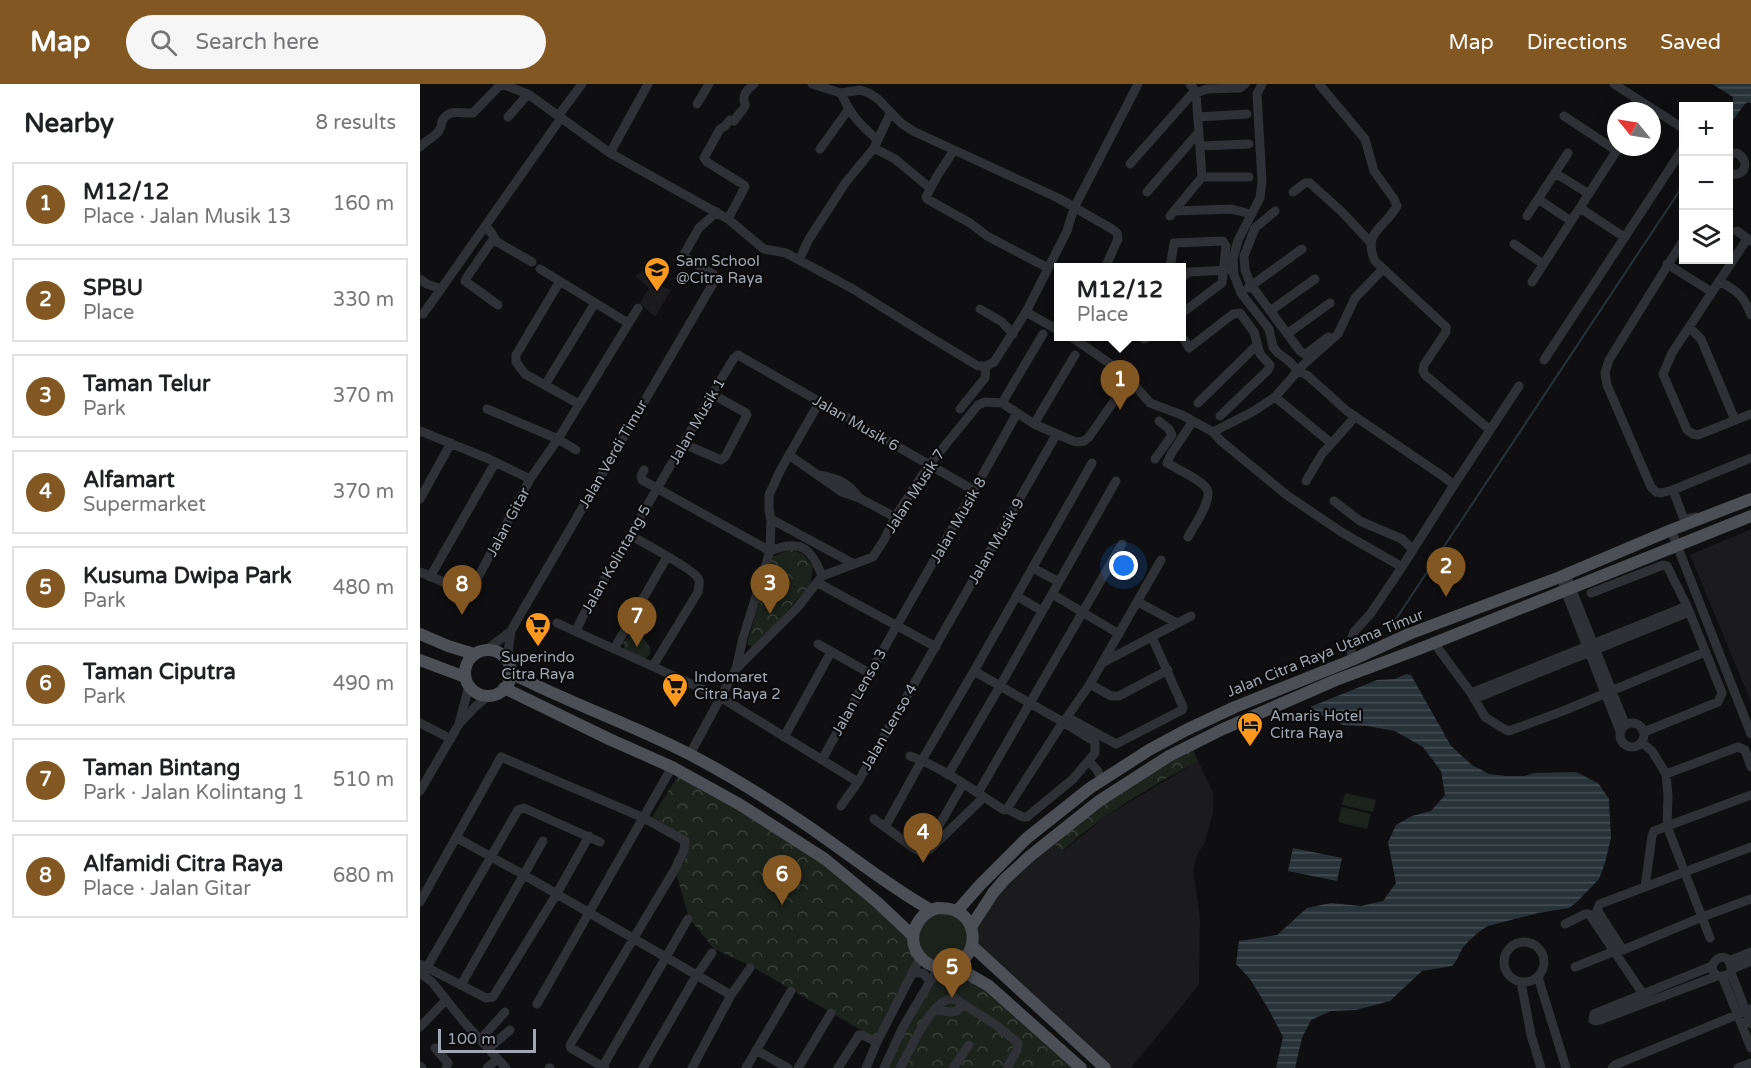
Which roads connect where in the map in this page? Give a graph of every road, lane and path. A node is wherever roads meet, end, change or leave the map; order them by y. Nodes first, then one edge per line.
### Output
1 (502, 84) edge
2 (582, 84) edge
3 (648, 84) edge
4 (709, 84) edge
5 (754, 84) edge
6 (812, 84) edge
7 (1138, 84) edge
8 (1245, 84) edge
9 (1262, 84) edge
10 (1320, 84) edge
11 (1614, 84) edge
12 (1226, 86) edge
13 (1193, 88) edge
14 (841, 93) junction
15 (528, 94) junction
16 (698, 105) dead end
17 (848, 110) junction
18 (890, 114) junction
19 (1247, 114) dead end
20 (1564, 116) dead end
21 (508, 117) dead end
22 (559, 117) junction
23 (1198, 117) junction
24 (1679, 126) edge
25 (1199, 132) junction
26 (1607, 142) edge
27 (876, 144) junction
28 (1249, 144) dead end
29 (1200, 146) junction
30 (420, 147) edge
31 (820, 149) dead end
32 (954, 150) junction
33 (610, 153) junction
34 (1568, 153) dead end
35 (1679, 153) edge
36 (1733, 153) edge
37 (1613, 156) edge
38 (1130, 164) dead end
39 (1748, 170) edge
40 (1555, 173) junction
41 (1733, 175) edge
42 (1202, 177) junction
43 (1249, 177) dead end
44 (930, 188) junction
45 (1147, 192) dead end
46 (1293, 192) dead end
47 (1589, 194) junction
48 (1538, 199) junction
49 (1074, 208) junction
50 (1580, 208) junction
51 (1275, 211) dead end
52 (717, 212) junction
53 (1253, 212) junction
54 (1527, 216) dead end
55 (729, 219) junction
56 (1571, 221) junction
57 (485, 226) junction
58 (1737, 231) dead end
59 (1624, 237) junction
60 (494, 238) junction
61 (1749, 240) edge
62 (1370, 242) junction
63 (1514, 244) dead end
64 (1679, 244) edge
65 (1302, 249) dead end
66 (799, 260) junction
67 (532, 262) dead end
68 (1107, 263) edge
69 (1171, 263) edge
70 (1544, 264) junction
71 (1667, 264) junction
72 (1048, 268) junction
73 (540, 269) dead end
74 (1234, 269) junction
75 (1383, 269) junction
76 (1223, 270) junction
77 (1186, 274) edge
78 (420, 279) edge
79 (1315, 279) dead end
80 (560, 281) junction
81 (1719, 281) junction
82 (1532, 282) dead end
83 (1251, 285) junction
84 (441, 289) junction
85 (1712, 292) junction
86 (1241, 293) junction
87 (595, 303) junction
88 (1330, 303) dead end
89 (498, 305) dead end
90 (638, 308) dead end
91 (980, 309) dead end
92 (1186, 310) edge
93 (1270, 311) junction
94 (1026, 312) junction
95 (423, 314) dead end
96 (1751, 315) edge
97 (628, 323) junction
98 (1054, 327) edge
99 (1689, 327) junction
100 (1333, 333) dead end
101 (1013, 334) junction
102 (1042, 334) dead end
103 (1287, 334) junction
104 (1077, 341) edge
105 (1185, 341) edge
106 (1257, 345) junction
107 (738, 355) joint
108 (1075, 355) dead end
109 (1544, 360) dead end
110 (986, 366) junction
111 (1298, 371) junction
112 (545, 385) junction
113 (1519, 386) dead end
114 (1122, 388) dead end
115 (712, 394) junction
116 (1275, 397) junction
117 (820, 401) junction
118 (1002, 403) junction
119 (1198, 403) dead end
120 (579, 404) junction
121 (487, 409) dead end
122 (960, 409) dead end
123 (1167, 409) junction
124 (1017, 413) junction
125 (1751, 414) edge
126 (1220, 416) dead end
127 (1355, 417) junction
128 (1735, 420) junction
129 (1193, 421) junction
130 (1034, 424) junction
131 (1490, 430) junction
132 (420, 431) edge
133 (1213, 432) junction
134 (1056, 435) junction
135 (558, 439) junction
136 (451, 443) junction
137 (1331, 443) junction
138 (684, 444) junction
139 (576, 450) dead end
140 (789, 455) junction
141 (1751, 458) edge
142 (1155, 459) dead end
143 (495, 463) junction
144 (1092, 463) dead end
145 (929, 465) junction
146 (644, 470) dead end
147 (530, 479) junction
148 (1116, 481) dead end
149 (1306, 481) dead end
150 (1454, 485) junction
151 (658, 488) junction
152 (1672, 490) junction
153 (975, 491) junction
154 (1751, 495) edge
155 (420, 499) edge
156 (1751, 499) edge
157 (1334, 501) dead end
158 (1751, 516) edge
159 (894, 517) junction
160 (771, 519) junction
161 (1671, 530) junction
162 (630, 534) junction
163 (1188, 537) dead end
164 (1122, 544) dead end
165 (1676, 545) junction
166 (1412, 549) junction
167 (771, 551) junction
168 (667, 557) junction
169 (1161, 560) dead end
170 (854, 564) junction
171 (1402, 567) junction
172 (1033, 568) junction
173 (420, 572) edge
174 (1563, 576) junction
175 (430, 577) junction
176 (820, 579) junction
177 (1059, 582) junction
178 (1568, 589) junction
179 (1592, 593) dead end
180 (1052, 594) junction
181 (1017, 596) junction
182 (1138, 602) junction
183 (1688, 609) junction
184 (1474, 610) junction
185 (1042, 611) junction
186 (1082, 613) junction
187 (1191, 616) dead end
188 (557, 623) dead end
189 (1177, 623) junction
190 (1480, 624) junction
191 (896, 625) junction
192 (576, 631) junction
193 (511, 632) junction
194 (420, 633) edge
195 (1119, 634) junction
196 (1152, 637) junction
197 (1434, 643) junction
198 (818, 644) dead end
199 (936, 647) junction
200 (1592, 648) junction
201 (614, 649) junction
202 (480, 652) junction
203 (831, 652) junction
204 (1705, 652) junction
205 (420, 660) edge
206 (507, 660) junction
207 (1352, 660) junction
208 (1102, 663) junction
209 (653, 666) junction
210 (736, 669) junction
211 (1167, 670) junction
212 (974, 671) junction
213 (511, 673) junction
214 (869, 673) junction
215 (467, 682) junction
216 (1090, 684) junction
217 (1000, 686) junction
218 (504, 688) junction
219 (1609, 692) junction
220 (489, 695) junction
221 (1472, 696) junction
222 (720, 697) junction
223 (1262, 697) junction
224 (1029, 703) junction
225 (1267, 711) junction
226 (1065, 720) junction
227 (621, 722) junction
228 (420, 723) edge
229 (459, 724) junction
230 (1623, 727) junction
231 (1644, 732) junction
232 (1751, 734) edge
233 (784, 737) junction
234 (451, 739) junction
235 (613, 741) junction
236 (1642, 743) junction
237 (690, 754) junction
238 (910, 756) dead end
239 (822, 760) junction
240 (922, 760) junction
241 (1089, 761) junction
242 (672, 767) junction
243 (1751, 767) edge
244 (1666, 774) junction
245 (948, 775) junction
246 (1102, 780) junction
247 (858, 782) junction
248 (963, 784) junction
249 (749, 789) junction
250 (420, 791) edge
251 (981, 795) junction
252 (1751, 795) edge
253 (739, 804) junction
254 (841, 806) dead end
255 (1007, 809) junction
256 (644, 818) junction
257 (874, 819) dead end
258 (1666, 826) junction
259 (885, 827) junction
260 (589, 836) junction
261 (457, 838) junction
262 (543, 841) dead end
263 (600, 842) dead end
264 (1751, 847) edge
265 (923, 853) junction
266 (491, 856) junction
267 (1684, 872) junction
268 (524, 875) junction
269 (1645, 887) junction
270 (556, 895) junction
271 (909, 898) junction
272 (1751, 899) edge
273 (967, 900) junction
274 (420, 902) edge
275 (929, 909) junction
276 (957, 911) junction
277 (981, 912) junction
278 (590, 913) junction
279 (1702, 917) junction
280 (688, 919) dead end
281 (898, 922) junction
282 (1565, 924) dead end
283 (971, 927) junction
284 (913, 936) junction
285 (1710, 938) dead end
286 (633, 939) junction
287 (972, 946) junction
288 (1615, 951) junction
289 (1751, 952) edge
290 (712, 953) dead end
291 (665, 957) junction
292 (920, 958) junction
293 (1751, 961) edge
294 (990, 963) junction
295 (955, 966) junction
296 (1712, 966) junction
297 (1575, 967) dead end
298 (422, 968) edge
299 (750, 968) dead end
300 (938, 968) junction
301 (1726, 971) junction
302 (912, 973) junction
303 (696, 976) junction
304 (1538, 977) junction
305 (975, 978) junction
306 (930, 981) junction
307 (1521, 982) junction
308 (461, 985) junction
309 (791, 991) dead end
310 (731, 995) junction
311 (1646, 998) junction
312 (446, 1000) junction
313 (537, 1004) dead end
314 (505, 1012) dead end
315 (1745, 1012) edge
316 (831, 1013) dead end
317 (1751, 1024) edge
318 (420, 1027) edge
319 (510, 1030) dead end
320 (480, 1040) junction
321 (877, 1042) junction
322 (969, 1046) dead end
323 (1751, 1047) edge
324 (435, 1048) dead end
325 (488, 1049) junction
326 (756, 1050) junction
327 (497, 1059) junction
328 (1751, 1063) edge
329 (604, 1067) edge
330 (446, 1068) edge
331 (487, 1068) edge
332 (506, 1068) edge
333 (643, 1068) edge
334 (692, 1068) edge
335 (746, 1068) edge
336 (788, 1068) edge
337 (798, 1068) edge
338 (838, 1068) edge
339 (866, 1068) edge
340 (884, 1068) edge
341 (900, 1068) edge
342 (953, 1068) edge
343 (1007, 1068) edge
344 (1081, 1068) edge
345 (1105, 1068) edge
346 (1541, 1068) edge
347 (1566, 1068) edge
348 (1612, 1068) edge
349 (1738, 1068) edge

1 - 15 street
1 - 30 street
2 - 22 street
3 - 33 street
4 - 16 street
5 - 55 street
6 - 14 street
7 - 49 street
8 - 12 street
9 - 53 street
10 - 62 street
11 - 24 street
12 - 13 street
13 - 23 street
13 - 38 street
14 - 17 street
14 - 18 street
15 - 21 street
15 - 22 street
17 - 27 street
17 - 31 street
18 - 27 street
18 - 32 street
19 - 23 street
20 - 26 street
22 - 33 street
22 - 57 street
23 - 25 street
25 - 29 street
25 - 45 street
27 - 44 street
27 - 66 street
28 - 29 street
29 - 42 street
32 - 44 street
32 - 49 street
33 - 52 street
34 - 40 street
35 - 59 street
36 - 39 street
37 - 47 street
39 - 41 street
40 - 47 street
40 - 48 street
42 - 43 street
42 - 53 street
44 - 72 street
46 - 62 street
47 - 50 street
48 - 54 street
48 - 56 street
49 - 68 street
49 - 72 street
50 - 56 street
50 - 59 street
51 - 83 street
52 - 55 street
52 - 193 street, Jalan Verdi Timur
53 - 74 street
55 - 66 street
56 - 70 street
57 - 60 street
57 - 84 street
58 - 61 street
59 - 109 street
60 - 67 street
60 - 89 street
61 - 81 street
62 - 75 street
63 - 70 street
64 - 71 street
65 - 83 street
66 - 110 street
69 - 76 street
70 - 82 street
71 - 85 street
71 - 152 street
72 - 94 street
73 - 80 street
74 - 76 street
74 - 86 street
75 - 111 street
75 - 131 street
76 - 77 street
76 - 92 street
78 - 84 street
79 - 93 street
80 - 87 street
80 - 112 street
81 - 85 street
81 - 96 street
83 - 86 street
83 - 93 street
84 - 95 street
85 - 99 street
86 - 111 street
87 - 97 street
87 - 112 street
88 - 103 street
90 - 97 street, Jalan Gitar
91 - 101 street
93 - 103 street
94 - 98 street
94 - 101 street
97 - 120 street, Jalan Gitar
99 - 128 street
99 - 128 street
100 - 103 street
101 - 110 street
102 - 118 street
104 - 123 street
105 - 106 street
106 - 119 street
106 - 126 street
107 - 115 street, Jalan Musik 1
107 - 117 street, Jalan Musik 6
108 - 130 street
110 - 122 street
111 - 116 street
111 - 127 street
112 - 120 street
113 - 131 street
114 - 134 street
115 - 138 street, Jalan Musik 1
115 - 138 street
116 - 133 street
116 - 137 street
117 - 140 street
117 - 145 street, Jalan Musik 6
118 - 124 street
118 - 145 street, Jalan Musik 7
120 - 135 street, Jalan Gitar
121 - 135 street
123 - 129 street
123 - 142 street
124 - 130 street
124 - 153 street, Jalan Musik 8
125 - 128 street
127 - 137 street
127 - 150 street
129 - 133 street
129 - 163 street
130 - 134 street
131 - 150 street
132 - 136 street, Jalan Gitar
133 - 171 street
134 - 199 street, Jalan Musik 9
135 - 139 street
135 - 147 street, Jalan Gitar
136 - 143 street, Jalan Gitar
136 - 155 street
137 - 149 street
138 - 151 street, Jalan Musik 1
140 - 159 street
140 - 160 street
141 - 152 street
143 - 147 street, Jalan Gitar
143 - 175 street
144 - 172 street
145 - 153 street, Jalan Musik 6
145 - 159 street, Jalan Musik 7
146 - 151 street
147 - 175 street, Jalan Gitar
148 - 177 street
150 - 166 street
151 - 162 street, Jalan Kolintang 5
151 - 167 street
152 - 154 street
153 - 191 street, Jalan Musik 8
156 - 161 main road, Jalan Citra Raya Utama Timur
157 - 166 street
158 - 165 main road, Jalan Citra Raya Utama Timur
159 - 170 street, Jalan Musik 7
160 - 167 street
160 - 170 street
161 - 165 street
161 - 174 main road, Jalan Citra Raya Utama Timur
162 - 168 street
162 - 192 street, Jalan Kolintang 5
164 - 186 street
165 - 178 main road, Jalan Citra Raya Utama Timur
165 - 232 street
166 - 171 street
167 - 176 street
167 - 210 street
168 - 201 street
168 - 209 street
169 - 182 street
170 - 176 street, Jalan Musik 7
171 - 207 street
172 - 177 street
172 - 181 street
173 - 175 street, Jalan Gitar
174 - 178 street
174 - 184 main road, Jalan Citra Raya Utama Timur
176 - 191 street
176 - 210 street
177 - 180 street
178 - 190 main road, Jalan Citra Raya Utama Timur
178 - 200 street
179 - 183 street
180 - 185 street
180 - 186 street
181 - 185 street
181 - 212 street
182 - 189 street
182 - 195 street
183 - 200 street
183 - 204 street
184 - 190 main road
184 - 207 main road, Jalan Citra Raya Utama Timur
185 - 217 street
186 - 195 street
186 - 224 street
187 - 189 street
188 - 192 street
189 - 196 street
190 - 197 main road, Jalan Citra Raya Utama Timur
191 - 199 street
191 - 214 street, Jalan Lenso 3
192 - 201 street
193 - 202 street, Jalan Verdi Timur
193 - 206 street, Jalan Verdi Timur
194 - 202 main road
195 - 208 street
196 - 208 street
196 - 211 street
197 - 221 street
197 - 225 main road, Jalan Citra Raya Utama Timur
198 - 203 street
199 - 247 street, Jalan Lenso 4
200 - 219 street
200 - 221 street
201 - 209 street
202 - 206 main road
202 - 215 main road
203 - 214 street
203 - 233 street
204 - 219 street
204 - 231 street
205 - 215 main road
206 - 213 main road
207 - 223 main road, Jalan Citra Raya Utama Timur
208 - 216 street
209 - 222 street
210 - 222 street
211 - 216 street
211 - 226 street
212 - 217 street
212 - 240 street
213 - 218 main road
213 - 227 main road
214 - 239 street, Jalan Lenso 3
215 - 220 main road
215 - 229 street
216 - 226 street
217 - 224 street
217 - 245 street
218 - 220 main road
218 - 235 main road
219 - 221 street
219 - 230 street
220 - 229 street
222 - 233 street
222 - 237 street
223 - 225 main road
223 - 246 main road, Jalan Citra Raya Utama Timur
224 - 226 street
224 - 251 street
225 - 277 main road, Jalan Citra Raya Utama Timur
226 - 241 street
226 - 255 street
227 - 235 main road
227 - 237 main road
228 - 234 street
229 - 234 street
230 - 231 street
230 - 236 street
231 - 236 street
233 - 239 street
234 - 250 street
235 - 242 main road
236 - 244 street
237 - 249 main road
238 - 240 street
239 - 247 street
240 - 245 street
240 - 259 street
241 - 246 street
241 - 255 street
242 - 253 main road
242 - 256 street
243 - 244 street
244 - 258 street
245 - 248 street
246 - 273 main road, Jalan Citra Raya Utama Timur
247 - 254 street, Jalan Lenso 4
248 - 251 street
248 - 265 street
249 - 253 main road
249 - 271 main road
251 - 255 street
251 - 265 street
252 - 258 street
253 - 281 main road
256 - 261 street
256 - 278 street
256 - 286 street
257 - 259 street
258 - 267 street
258 - 269 street
259 - 265 street
260 - 263 street
260 - 266 street
260 - 270 street
261 - 266 street
261 - 274 street
262 - 268 street
264 - 267 street
266 - 268 street
266 - 298 street
267 - 269 street
267 - 279 street
268 - 270 street
268 - 308 street
269 - 279 street
270 - 278 street
270 - 308 street
271 - 275 main road
271 - 281 main road
272 - 279 street
273 - 276 main road, Jalan Citra Raya Utama Timur
273 - 277 main road
275 - 276 main road
275 - 284 main road
276 - 283 main road
277 - 283 main road, Jalan Citra Raya Utama Timur
278 - 286 street
278 - 313 street
279 - 285 street
280 - 291 street
281 - 284 main road
282 - 288 street
283 - 287 main road
284 - 292 main road
286 - 291 street
286 - 329 street
287 - 294 main road
287 - 295 main road
288 - 297 street
288 - 311 street
289 - 301 street
290 - 303 street
291 - 303 street
291 - 329 street
292 - 300 main road
292 - 302 street
293 - 301 street
294 - 305 main road
294 - 345 main road
295 - 300 main road
295 - 305 main road
296 - 301 street
296 - 301 street
296 - 311 street
298 - 308 street
298 - 312 street
299 - 310 street
300 - 306 street
301 - 311 street
301 - 315 street
302 - 306 street
302 - 321 street
303 - 310 street
303 - 333 street
304 - 307 street
304 - 307 street
304 - 347 street
305 - 344 main road
306 - 340 street
307 - 346 street
309 - 326 street
310 - 334 street
311 - 311 street
312 - 318 street
312 - 320 street
314 - 320 street
315 - 317 street
315 - 323 street
315 - 348 street
316 - 337 street
319 - 325 street
320 - 325 street
321 - 338 street
321 - 339 street
322 - 342 street
324 - 330 street
325 - 327 street
326 - 335 street
326 - 336 street
327 - 331 street
327 - 332 street
328 - 349 street
341 - 343 street

